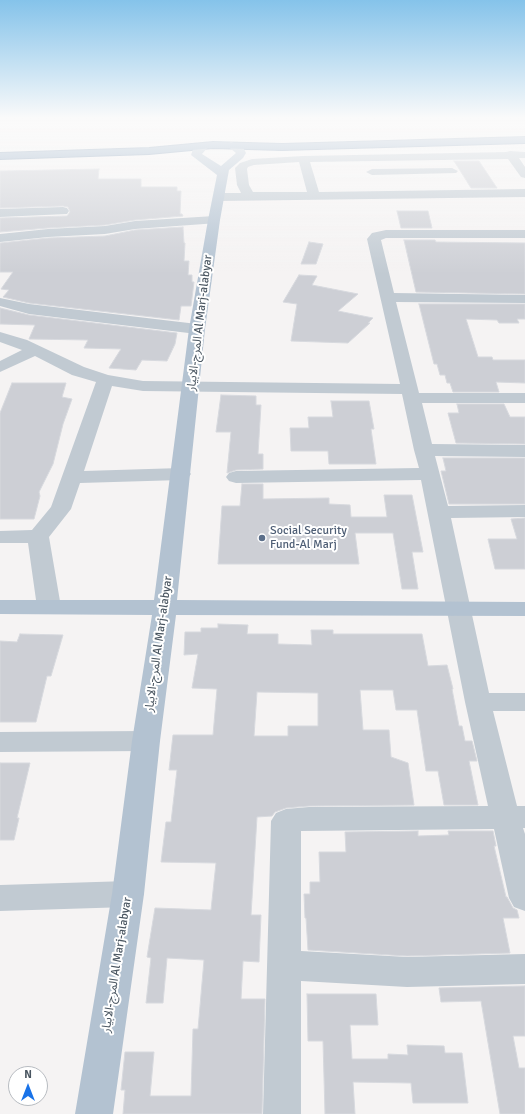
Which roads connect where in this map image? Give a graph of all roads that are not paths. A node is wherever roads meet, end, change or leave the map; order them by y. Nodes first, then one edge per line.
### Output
1 (218, 170) edge
2 (224, 170) edge
3 (242, 170) edge
4 (307, 170) edge
5 (372, 172) joint
6 (452, 172) joint
7 (223, 174) junction
8 (525, 193) edge
9 (463, 194) junction
10 (383, 195) junction
11 (249, 196) junction
12 (314, 196) junction
13 (54, 198) dead end
14 (217, 209) junction
15 (63, 211) junction
16 (0, 213) edge
17 (525, 234) edge
18 (70, 235) junction
19 (0, 238) edge
20 (389, 297) junction
21 (525, 299) edge
22 (0, 302) edge
23 (197, 329) junction
24 (0, 337) edge
25 (36, 350) junction
26 (0, 367) edge
27 (105, 380) junction
28 (191, 387) junction
29 (412, 394) junction
30 (525, 398) edge
31 (423, 450) junction
32 (525, 451) edge
33 (181, 474) junction
34 (430, 474) junction
35 (72, 477) junction
36 (236, 477) dead end
37 (439, 512) junction
38 (525, 512) edge
39 (38, 536) junction
40 (0, 537) edge
41 (0, 607) edge
42 (49, 607) junction
43 (164, 607) junction
44 (460, 609) junction
45 (525, 609) edge
46 (478, 702) junction
47 (525, 702) edge
48 (146, 741) junction
49 (0, 742) edge
50 (515, 817) edge
51 (128, 894) junction
52 (0, 898) edge
53 (525, 898) edge
54 (284, 965) junction
55 (525, 969) edge
56 (94, 1114) edge
57 (282, 1114) edge

1 - 7 main road
2 - 7 main road
3 - 11 street
4 - 12 street
5 - 6 street
5 - 10 street
6 - 9 street
7 - 14 main road, المرج-الابيار Al Marj-alabyar
8 - 9 street
9 - 10 street
10 - 12 street
11 - 12 street
11 - 14 street
13 - 15 street
14 - 18 street
14 - 23 main road, المرج-الابيار Al Marj-alabyar
15 - 16 street
15 - 18 street
17 - 20 street
18 - 19 street
20 - 21 street
20 - 29 street
22 - 23 street
23 - 28 main road, المرج-الابيار Al Marj-alabyar
24 - 25 street
25 - 26 street
25 - 27 street
27 - 28 street
27 - 35 street
28 - 29 street
28 - 33 main road, المرج-الابيار Al Marj-alabyar
29 - 30 street
29 - 31 street
31 - 32 street
31 - 34 street
33 - 35 street
33 - 43 main road, المرج-الابيار Al Marj-alabyar
34 - 36 street
34 - 37 street
35 - 39 street
37 - 38 street
37 - 44 street
39 - 40 street
39 - 42 street
41 - 42 main road
42 - 43 main road
43 - 44 main road
43 - 48 main road, المرج-الابيار Al Marj-alabyar
44 - 45 main road
44 - 46 street
46 - 47 street
46 - 50 street
48 - 49 street
48 - 51 main road, المرج-الابيار Al Marj-alabyar
50 - 53 street
50 - 54 street
51 - 52 street
51 - 56 main road, المرج-الابيار Al Marj-alabyar
54 - 55 street
54 - 57 street

